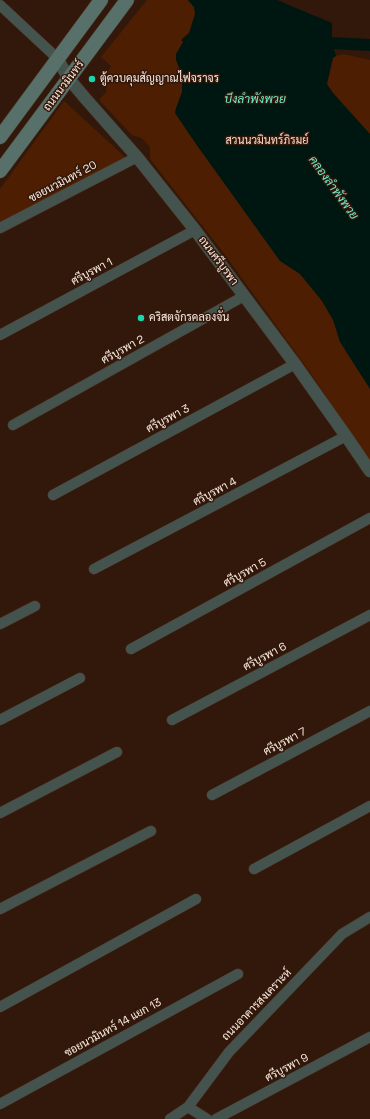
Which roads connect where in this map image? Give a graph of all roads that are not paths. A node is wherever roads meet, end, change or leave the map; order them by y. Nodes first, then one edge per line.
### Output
1 (100, 0) edge
2 (127, 0) edge
3 (0, 5) edge
4 (57, 58) junction
5 (69, 79) junction
6 (0, 137) edge
7 (137, 157) junction
8 (0, 171) edge
9 (0, 228) edge
10 (195, 230) junction
11 (244, 296) junction
12 (0, 335) edge
13 (295, 364) junction
14 (13, 425) dead end
15 (346, 436) junction
16 (370, 471) edge
17 (53, 495) dead end
18 (370, 518) edge
19 (94, 569) dead end
20 (35, 606) dead end
21 (370, 615) edge
22 (0, 624) edge
23 (131, 649) dead end
24 (80, 678) dead end
25 (370, 711) edge
26 (0, 720) edge
27 (172, 720) dead end
28 (117, 752) dead end
29 (212, 795) dead end
30 (370, 806) edge
31 (0, 813) edge
32 (151, 831) dead end
33 (254, 869) dead end
34 (196, 899) dead end
35 (0, 909) edge
36 (370, 917) edge
37 (238, 974) dead end
38 (0, 1007) edge
39 (370, 1037) edge
40 (0, 1104) edge
41 (188, 1107) junction
42 (170, 1119) edge
43 (207, 1119) edge
44 (216, 1119) edge

1 - 4 main road, ถนนนวมินทร์
2 - 5 main road, ถนนนวมินทร์
3 - 4 street
4 - 5 street, ถนนศรีบูรพา
4 - 6 main road, ถนนนวมินทร์
5 - 7 street, ถนนศรีบูรพา
5 - 8 main road, ถนนนวมินทร์
7 - 9 street, ซอยนวมินทร์ 20
7 - 10 street, ถนนศรีบูรพา
10 - 11 street, ถนนศรีบูรพา
10 - 12 street, ศรีบูรพา 1
11 - 13 street, ถนนศรีบูรพา
11 - 14 street, ศรีบูรพา 2
13 - 15 street, ถนนศรีบูรพา
13 - 17 street, ศรีบูรพา 3
15 - 16 street, ถนนศรีบูรพา
15 - 19 street, ศรีบูรพา 4
18 - 23 street, ศรีบูรพา 5
20 - 22 street
21 - 27 street, ศรีบูรพา 6
24 - 26 street
25 - 29 street, ศรีบูรพา 7
28 - 31 street
30 - 33 street
32 - 35 street
34 - 38 street
36 - 41 street, ถนนอาคารสงเคราะห์
37 - 40 street, ซอยนวมินทร์ 14 แยก 13
39 - 44 street, ศรีบูรพา 9
41 - 42 street, ถนนอาคารสงเคราะห์
41 - 43 street

